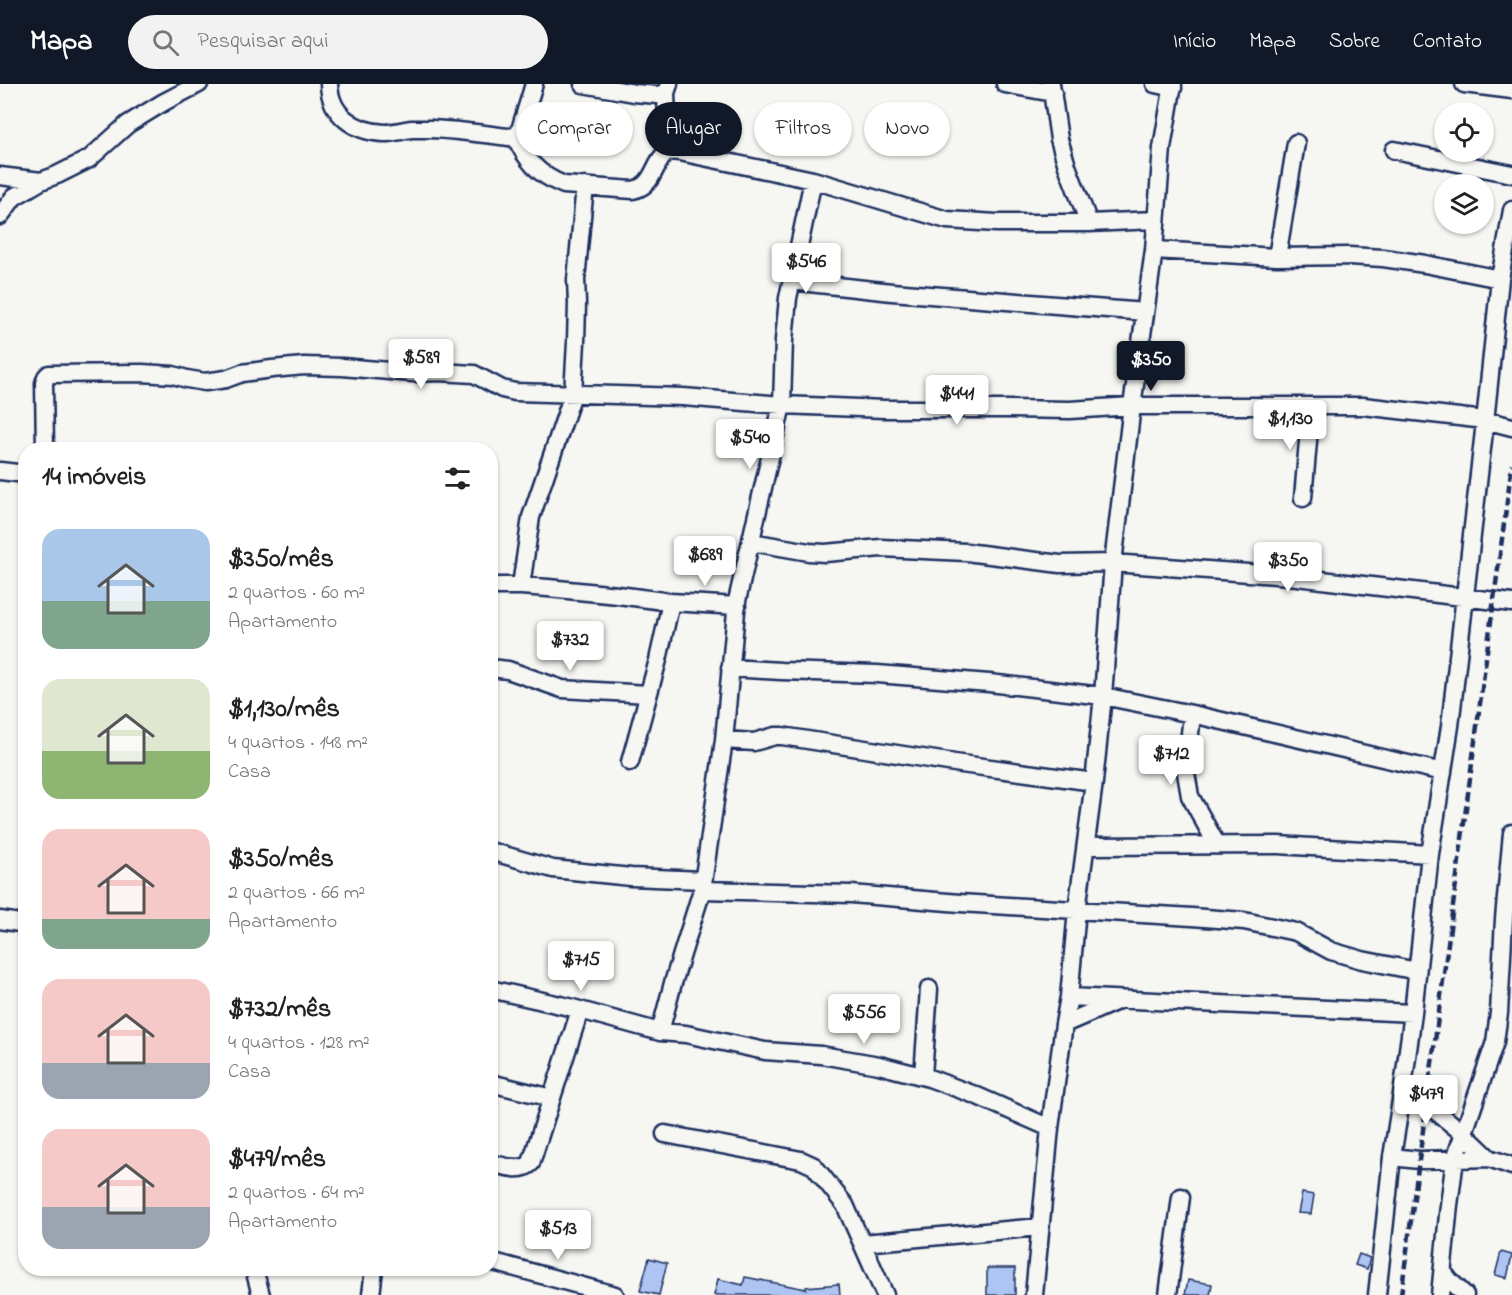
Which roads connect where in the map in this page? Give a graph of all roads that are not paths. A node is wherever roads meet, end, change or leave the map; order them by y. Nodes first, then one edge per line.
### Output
1 (199, 84) edge
2 (329, 84) edge
3 (534, 84) edge
4 (583, 84) edge
5 (1005, 84) edge
6 (1155, 84) edge
7 (1464, 84) edge
8 (1173, 86) edge
9 (667, 88) edge
10 (1052, 89) edge
11 (1512, 90) edge
12 (515, 136) junction
13 (1296, 143) dead end
14 (1394, 150) dead end
15 (662, 156) edge
16 (699, 156) edge
17 (1512, 174) edge
18 (0, 176) edge
19 (813, 180) junction
20 (40, 181) junction
21 (585, 186) junction
22 (1512, 210) edge
23 (0, 216) edge
24 (1155, 220) junction
25 (1089, 223) junction
26 (1154, 250) junction
27 (1277, 257) junction
28 (1500, 279) junction
29 (791, 281) junction
30 (1145, 312) junction
31 (573, 394) junction
32 (782, 405) junction
33 (1132, 406) junction
34 (1311, 406) junction
35 (1485, 420) junction
36 (1512, 427) edge
37 (45, 442) edge
38 (0, 471) edge
39 (18, 473) edge
40 (1304, 498) dead end
41 (751, 542) junction
42 (1113, 563) junction
43 (498, 586) edge
44 (520, 586) junction
45 (1465, 596) junction
46 (671, 602) junction
47 (1512, 603) edge
48 (737, 606) junction
49 (730, 668) junction
50 (498, 669) edge
51 (648, 694) junction
52 (1103, 696) junction
53 (1192, 714) junction
54 (724, 740) junction
55 (630, 762) dead end
56 (1443, 772) junction
57 (1094, 783) junction
58 (1512, 844) edge
59 (1217, 845) junction
60 (1087, 846) junction
61 (498, 853) edge
62 (1430, 854) junction
63 (702, 885) junction
64 (1077, 910) junction
65 (1508, 919) edge
66 (0, 920) edge
67 (18, 923) edge
68 (1418, 971) junction
69 (929, 988) dead end
70 (498, 991) edge
71 (1069, 997) junction
72 (1120, 1000) junction
73 (580, 1010) junction
74 (1413, 1012) junction
75 (1064, 1024) junction
76 (660, 1032) junction
77 (923, 1076) junction
78 (498, 1085) edge
79 (1402, 1095) junction
80 (552, 1098) junction
81 (1050, 1128) junction
82 (665, 1134) dead end
83 (1464, 1134) junction
84 (1392, 1157) junction
85 (1489, 1158) junction
86 (1455, 1159) junction
87 (498, 1165) edge
88 (1512, 1166) edge
89 (1181, 1197) dead end
90 (1040, 1227) junction
91 (863, 1243) junction
92 (498, 1262) edge
93 (1443, 1272) junction
94 (256, 1276) edge
95 (374, 1276) edge
96 (261, 1295) edge
97 (371, 1295) edge
98 (615, 1295) edge
99 (885, 1295) edge
100 (1034, 1295) edge
101 (1168, 1295) edge
102 (1377, 1295) edge
103 (1440, 1295) edge
104 (1465, 1295) edge

1 - 20 street
2 - 12 street
3 - 12 street
4 - 9 street
5 - 10 street
6 - 8 street
7 - 11 street
8 - 24 street
10 - 25 street
12 - 21 street
13 - 27 street
14 - 17 street
15 - 21 street
16 - 19 street
18 - 20 street
19 - 25 street
19 - 29 street
20 - 23 street
21 - 31 street
22 - 28 street
24 - 25 street
24 - 26 street
26 - 27 street
26 - 30 street
27 - 28 street
28 - 35 street
29 - 30 street
29 - 32 street
30 - 33 street
31 - 32 street
31 - 37 street
31 - 44 street
32 - 33 street
32 - 41 street
33 - 34 street
33 - 42 street
34 - 35 street
34 - 40 street
35 - 36 street
35 - 45 street
38 - 39 street
41 - 42 street
41 - 48 street
42 - 45 street
42 - 52 street
43 - 44 street
44 - 46 street
45 - 47 street
45 - 56 street
46 - 48 street
46 - 51 street
48 - 49 street
49 - 52 street
49 - 54 street
50 - 51 street
51 - 55 street
52 - 53 street
52 - 57 street
53 - 56 street
53 - 59 street
54 - 57 street
54 - 63 street
56 - 62 street
57 - 60 street
58 - 65 street
59 - 60 street
59 - 62 street
60 - 64 street
61 - 63 street
62 - 68 street
63 - 64 street
63 - 76 street
64 - 68 street
64 - 71 street
65 - 83 street
66 - 67 street
68 - 74 street
69 - 77 street
70 - 73 street
71 - 72 street
71 - 75 street
72 - 74 street
72 - 75 street
73 - 76 street
73 - 80 street
74 - 79 street
75 - 81 street
76 - 77 street
77 - 81 street
78 - 80 street
79 - 83 street
79 - 84 street
80 - 87 street
81 - 90 street
82 - 91 street
83 - 85 street
83 - 86 street
84 - 86 street
84 - 102 street
85 - 86 street
85 - 88 street
86 - 93 street
89 - 101 street
90 - 91 street
90 - 100 street
91 - 99 street
92 - 98 street
93 - 103 street
93 - 104 street
94 - 96 street
95 - 97 street

